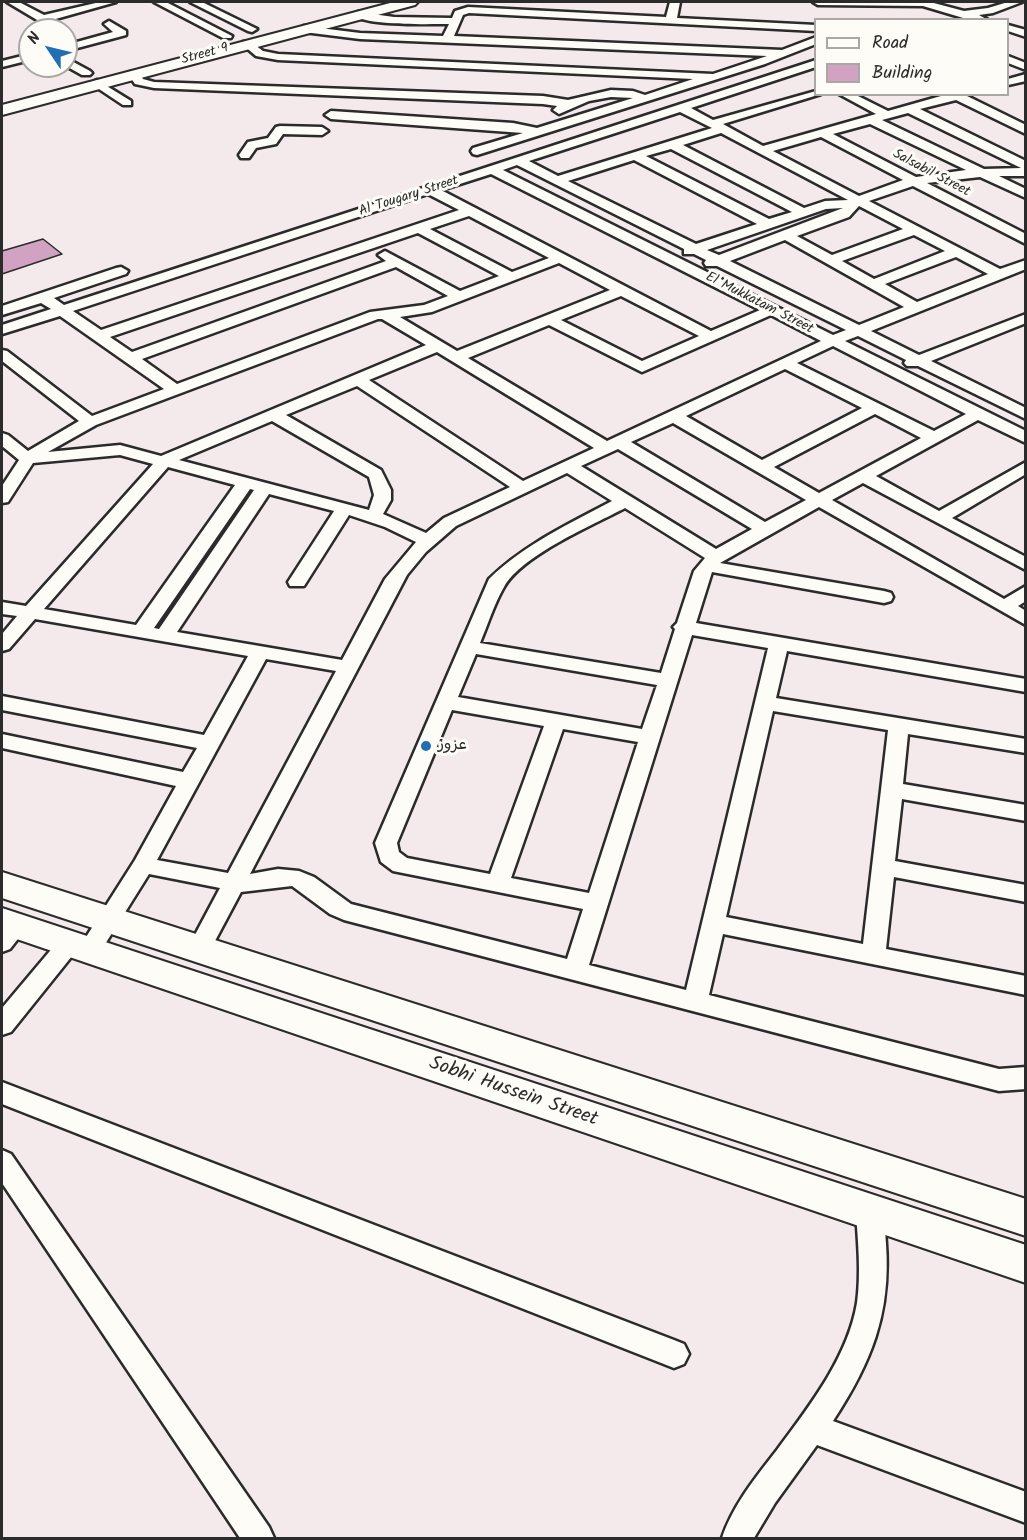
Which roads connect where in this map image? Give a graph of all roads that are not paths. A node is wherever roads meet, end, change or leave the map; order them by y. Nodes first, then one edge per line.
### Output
1 (7, 2) edge
2 (12, 2) edge
3 (111, 2) edge
4 (159, 2) edge
5 (195, 2) edge
6 (228, 2) edge
7 (410, 2) edge
8 (675, 2) edge
9 (818, 2) edge
10 (855, 2) edge
11 (905, 2) edge
12 (986, 2) edge
13 (1017, 2) edge
14 (2, 3) edge
15 (207, 7) junction
16 (358, 8) edge
17 (966, 13) junction
18 (40, 18) edge
19 (46, 18) edge
20 (952, 18) edge
21 (978, 18) edge
22 (671, 20) junction
23 (455, 21) junction
24 (109, 24) dead end
25 (1026, 24) edge
26 (503, 27) junction
27 (814, 28) edge
28 (304, 29) junction
29 (1013, 31) edge
30 (707, 35) junction
31 (227, 36) junction
32 (250, 36) junction
33 (78, 39) edge
34 (447, 39) junction
35 (814, 41) edge
36 (85, 43) junction
37 (78, 45) edge
38 (2, 47) edge
39 (787, 53) junction
40 (18, 55) edge
41 (1009, 59) edge
42 (18, 60) edge
43 (2, 64) edge
44 (814, 64) edge
45 (292, 66) junction
46 (1026, 67) edge
47 (78, 69) edge
48 (510, 69) junction
49 (795, 70) junction
50 (134, 74) junction
51 (714, 77) junction
52 (1026, 77) edge
53 (91, 78) junction
54 (814, 79) edge
55 (372, 81) dead end
56 (446, 81) junction
57 (1009, 82) edge
58 (557, 85) junction
59 (279, 90) junction
60 (344, 92) junction
61 (390, 94) junction
62 (2, 95) edge
63 (814, 95) edge
64 (848, 96) edge
65 (908, 96) edge
66 (956, 96) edge
67 (962, 96) edge
68 (644, 99) junction
69 (128, 103) dead end
70 (570, 104) junction
71 (925, 105) junction
72 (680, 107) junction
73 (910, 109) junction
74 (2, 110) edge
75 (331, 115) junction
76 (887, 116) junction
77 (387, 119) junction
78 (872, 120) junction
79 (570, 122) junction
80 (1023, 126) edge
81 (717, 127) junction
82 (537, 132) junction
83 (822, 133) junction
84 (379, 134) dead end
85 (673, 144) junction
86 (761, 150) junction
87 (477, 151) dead end
88 (245, 155) dead end
89 (636, 156) junction
90 (1012, 159) junction
91 (518, 161) junction
92 (957, 161) junction
93 (1026, 166) edge
94 (492, 169) junction
95 (981, 172) junction
96 (1026, 172) edge
97 (557, 180) junction
98 (914, 181) junction
99 (430, 190) junction
100 (1026, 194) edge
101 (855, 202) junction
102 (470, 211) junction
103 (803, 213) junction
104 (768, 225) junction
105 (418, 228) junction
106 (914, 230) junction
107 (785, 235) junction
108 (1026, 240) edge
109 (367, 246) junction
110 (695, 249) junction
111 (956, 252) junction
112 (560, 258) junction
113 (669, 258) junction
114 (717, 260) junction
115 (831, 260) junction
116 (397, 262) junction
117 (206, 263) junction
118 (1026, 264) edge
119 (692, 270) junction
120 (121, 271) dead end
121 (999, 274) junction
122 (511, 277) junction
123 (873, 284) junction
124 (243, 287) junction
125 (622, 290) junction
126 (44, 297) junction
127 (460, 297) junction
128 (273, 306) junction
129 (915, 307) junction
130 (62, 310) junction
131 (771, 310) junction
132 (2, 311) edge
133 (385, 314) junction
134 (550, 320) junction
135 (1024, 320) edge
136 (2, 330) edge
137 (858, 330) junction
138 (99, 336) junction
139 (711, 337) junction
140 (832, 341) junction
141 (438, 346) junction
142 (2, 354) edge
143 (457, 357) junction
144 (130, 358) junction
145 (918, 361) junction
146 (785, 363) junction
147 (892, 371) junction
148 (357, 379) junction
149 (176, 390) junction
150 (875, 408) junction
151 (126, 409) junction
152 (272, 414) junction
153 (978, 414) junction
154 (1026, 414) edge
155 (673, 416) junction
156 (90, 422) junction
157 (2, 438) edge
158 (934, 438) junction
159 (1026, 438) edge
160 (117, 439) junction
161 (613, 445) junction
162 (28, 459) junction
163 (165, 460) junction
164 (568, 466) junction
165 (761, 467) junction
166 (1026, 467) edge
167 (863, 476) junction
168 (1008, 477) junction
169 (246, 482) junction
170 (265, 487) junction
171 (1026, 487) edge
172 (523, 488) junction
173 (2, 498) edge
174 (819, 500) junction
175 (625, 501) junction
176 (344, 508) junction
177 (373, 516) junction
178 (939, 518) junction
179 (765, 529) junction
180 (426, 540) junction
181 (711, 562) junction
182 (1026, 565) edge
183 (297, 582) dead end
184 (1026, 592) edge
185 (884, 597) dead end
186 (1005, 607) junction
187 (2, 608) edge
188 (29, 613) junction
189 (1026, 619) edge
190 (683, 627) junction
191 (141, 632) junction
192 (164, 636) junction
193 (778, 643) junction
194 (2, 645) edge
195 (469, 647) junction
196 (260, 652) junction
197 (348, 667) junction
198 (667, 680) junction
199 (1026, 686) edge
200 (446, 702) junction
201 (2, 703) edge
202 (765, 703) junction
203 (556, 721) junction
204 (899, 725) junction
205 (649, 737) junction
206 (2, 741) edge
207 (210, 743) junction
208 (1026, 746) edge
209 (189, 781) junction
210 (892, 790) junction
211 (1026, 813) edge
212 (143, 864) junction
213 (883, 867) junction
214 (235, 883) junction
215 (498, 884) junction
216 (2, 885) edge
217 (1026, 894) edge
218 (596, 903) junction
219 (109, 919) junction
220 (714, 923) junction
221 (6, 930) edge
222 (79, 948) junction
223 (201, 948) junction
224 (874, 955) junction
225 (575, 971) junction
226 (1026, 986) edge
227 (695, 1002) junction
228 (2, 1025) edge
229 (1026, 1078) edge
230 (2, 1094) edge
231 (2, 1162) edge
232 (870, 1212) junction
233 (1026, 1218) edge
234 (1026, 1264) edge
235 (674, 1354) dead end
236 (811, 1428) junction
237 (1026, 1508) edge
238 (258, 1539) edge
239 (738, 1539) edge

1 - 14 street
2 - 18 street
3 - 19 street
4 - 31 street
5 - 15 street
6 - 15 street
7 - 16 street, Street 9
8 - 22 street
9 - 10 street
10 - 11 street
11 - 17 street
12 - 17 street
13 - 17 street
15 - 32 street
16 - 23 street
16 - 28 street, Street 9
16 - 32 street, Street 9
17 - 20 street
17 - 21 street
22 - 26 street
22 - 30 street
23 - 26 street
23 - 34 street
24 - 36 street
25 - 29 street
26 - 34 street
26 - 48 street
27 - 30 street
28 - 32 street, Street 9
28 - 34 street
30 - 39 street
30 - 48 street
31 - 32 street, Street 9
31 - 53 street, Street 9
32 - 45 street
32 - 50 street, Street 9
33 - 36 street
35 - 39 street
36 - 37 street
38 - 40 street
39 - 51 street
41 - 46 street
42 - 43 street
44 - 49 street, Al Tougary Street
45 - 56 street
45 - 59 street
47 - 53 street
48 - 56 street
48 - 56 street
48 - 58 street
48 - 58 street
49 - 54 street
49 - 72 street, Al Tougary Street
50 - 53 street, Street 9
50 - 59 street
51 - 58 street
51 - 68 street
52 - 57 street
53 - 62 street, Street 9
53 - 69 street
53 - 74 street, Street 9
55 - 61 street
56 - 61 street
58 - 70 street
59 - 60 street
60 - 61 street
60 - 75 street
63 - 81 street
64 - 76 street
65 - 71 street
66 - 71 street
67 - 80 street
68 - 70 street
68 - 79 street
70 - 79 street
71 - 73 street
72 - 81 street
72 - 91 street, Al Tougary Street
73 - 76 street
73 - 90 street
75 - 77 street
75 - 88 street
76 - 78 street
77 - 82 street
77 - 84 street
78 - 83 street
78 - 92 street
79 - 82 street
81 - 85 street
81 - 86 street
82 - 87 street
83 - 86 street
83 - 98 street, Salsabil Street
85 - 89 street
85 - 103 street
86 - 101 street
89 - 97 street
89 - 104 street
90 - 92 street
90 - 93 street
91 - 94 street, Al Tougary Street
91 - 97 street, El Mukkatam Street
92 - 95 street
94 - 99 street, Al Tougary Street
94 - 113 street, El Mukkatam Street
95 - 96 street
95 - 98 street
95 - 100 street
97 - 110 street, El Mukkatam Street
98 - 101 street
98 - 108 street, Salsabil Street
99 - 102 street
99 - 117 street, Al Tougary Street
101 - 103 street
101 - 106 street
101 - 107 street
102 - 105 street
102 - 112 street
103 - 104 street
104 - 110 street
105 - 109 street
105 - 122 street
106 - 111 street
106 - 115 street
107 - 114 street
107 - 115 street
109 - 116 street
109 - 124 street
110 - 113 street
110 - 114 street, El Mukkatam Street
111 - 121 street
111 - 123 street
112 - 122 street
112 - 125 street
113 - 119 street, El Mukkatam Street
114 - 119 street
114 - 137 street, El Mukkatam Street
115 - 123 street
116 - 127 street
116 - 128 street
117 - 124 street
117 - 130 street, Al Tougary Street
118 - 121 street
119 - 131 street, El Mukkatam Street
120 - 126 street
121 - 129 street
122 - 127 street
123 - 129 street
124 - 128 street
124 - 138 street
125 - 134 street
125 - 139 street
126 - 130 street
126 - 132 street
127 - 133 street
128 - 144 street
129 - 137 street
130 - 136 street, Al Tougary Street
130 - 138 street
131 - 139 street
131 - 140 street, El Mukkatam Street
133 - 141 street
133 - 149 street
134 - 139 street
134 - 143 street
135 - 145 street
137 - 140 street
137 - 145 street, El Mukkatam Street
138 - 144 street
140 - 146 street
140 - 147 street, El Mukkatam Street
141 - 143 street
141 - 148 street
142 - 156 street
143 - 161 street
144 - 149 street
145 - 147 street
145 - 154 street, El Mukkatam Street
146 - 150 street
146 - 155 street
147 - 153 street, El Mukkatam Street
148 - 152 street
148 - 172 street
149 - 151 street
150 - 158 street
150 - 165 street
151 - 156 street
151 - 160 street
152 - 163 street
152 - 177 street
153 - 158 street
153 - 159 street, El Mukkatam Street
155 - 161 street
155 - 165 street
156 - 162 street
157 - 162 street
158 - 167 street
160 - 162 street
160 - 163 street
161 - 164 street
161 - 179 street
162 - 173 street
163 - 169 street
163 - 188 street
164 - 172 street
164 - 175 street
165 - 174 street
166 - 168 street
167 - 174 street
167 - 178 street
168 - 171 street
168 - 178 street
169 - 170 street
169 - 191 street
170 - 176 street
170 - 192 street
172 - 180 street
174 - 179 street
174 - 186 street
175 - 181 street
175 - 195 street
176 - 177 street
176 - 183 street
177 - 180 street
178 - 182 street
179 - 181 street
180 - 197 street
181 - 185 street
181 - 190 street
184 - 186 street
186 - 189 street
187 - 188 street
188 - 191 street
188 - 194 street
190 - 193 street
190 - 198 street
191 - 192 street
192 - 196 street
193 - 199 street
193 - 202 street
195 - 198 street
195 - 200 street
196 - 197 street
196 - 207 street
197 - 214 street
198 - 205 street
200 - 203 street
200 - 215 street
201 - 207 street
202 - 204 street
202 - 220 street
203 - 205 street
203 - 215 street
204 - 208 street
204 - 210 street
205 - 218 street
206 - 209 street
207 - 209 street
209 - 212 street
210 - 211 street
210 - 213 street
212 - 214 street
212 - 219 street
213 - 217 street
213 - 224 street
214 - 223 street
214 - 225 street
215 - 218 street
216 - 219 street
218 - 225 street
219 - 222 street
219 - 223 street
220 - 224 street
220 - 227 street
221 - 222 street, Sobhi Hussein Street
222 - 228 street
222 - 232 street, Sobhi Hussein Street
223 - 233 street
224 - 226 street
225 - 227 street
227 - 229 street
230 - 235 street
231 - 238 street
232 - 234 street, Sobhi Hussein Street
232 - 236 street
236 - 237 street
236 - 239 street

